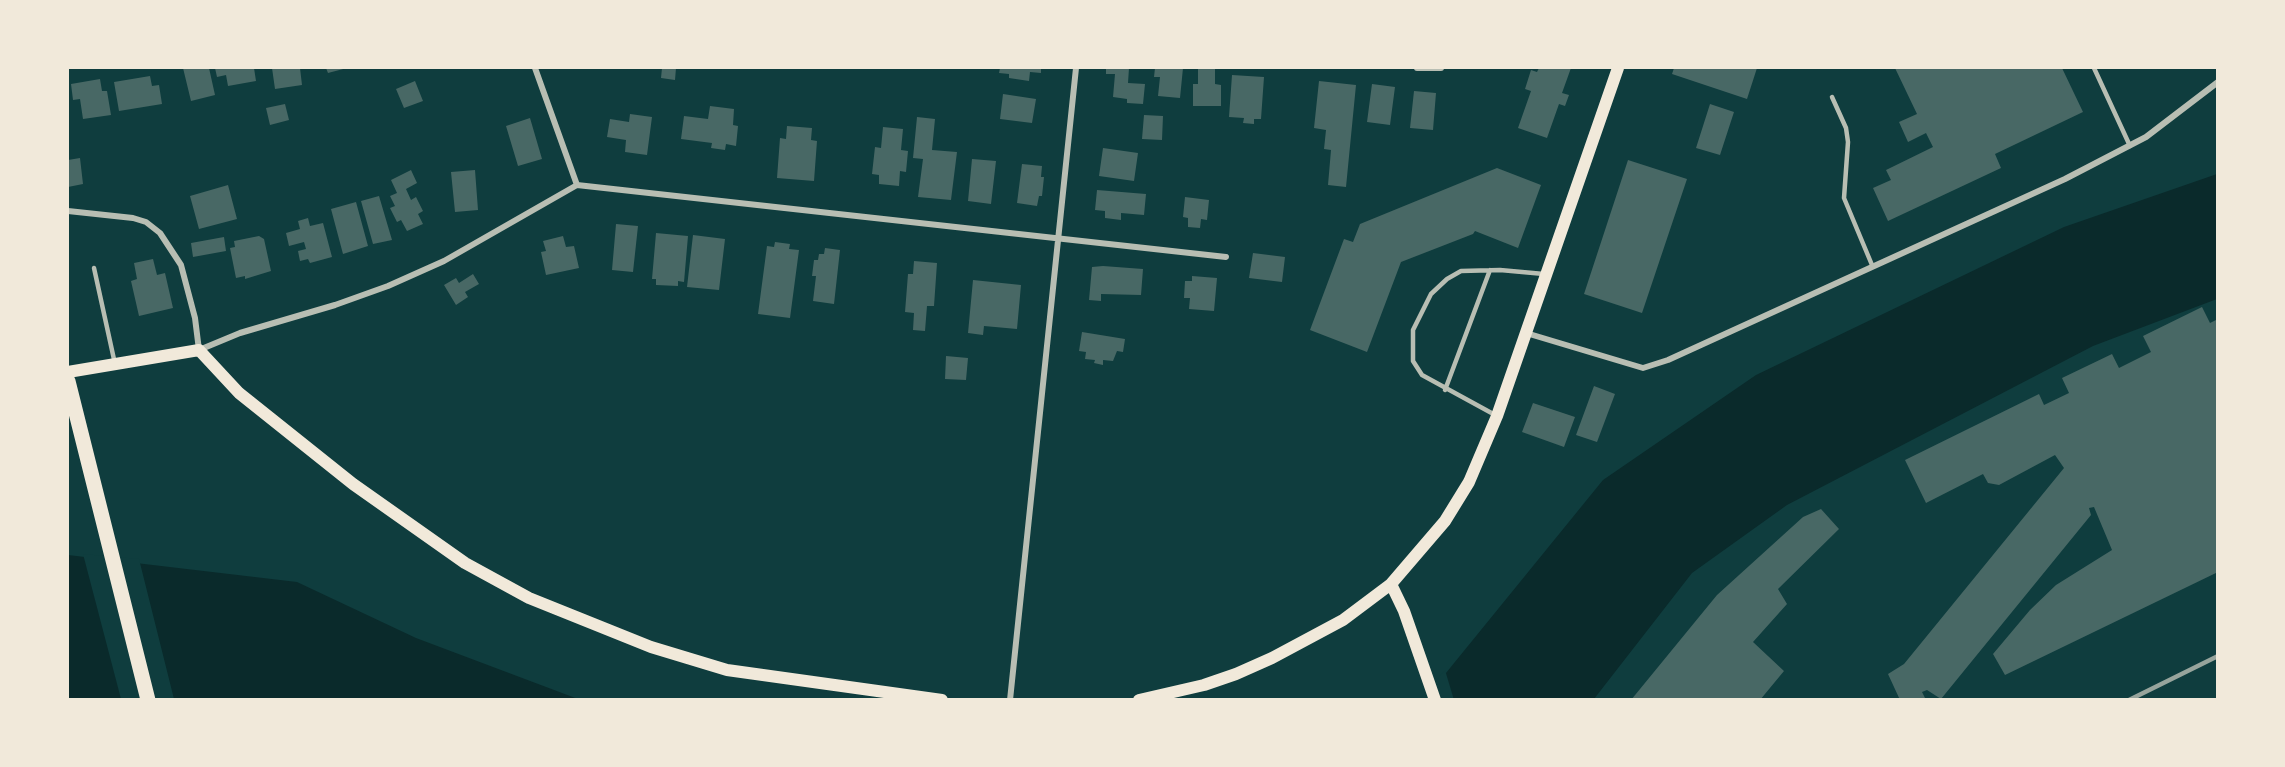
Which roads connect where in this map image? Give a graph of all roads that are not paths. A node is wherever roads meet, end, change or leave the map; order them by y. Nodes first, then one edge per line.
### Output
1 (535, 68) edge
2 (1076, 68) edge
3 (1417, 68) edge
4 (1441, 68) edge
5 (1618, 68) edge
6 (2094, 68) edge
7 (2217, 82) edge
8 (1832, 96) dead end
9 (2130, 146) junction
10 (577, 185) junction
11 (68, 211) edge
12 (1056, 238) junction
13 (1226, 257) dead end
14 (1872, 265) junction
15 (94, 268) dead end
16 (1490, 270) junction
17 (1547, 274) junction
18 (1526, 333) junction
19 (199, 350) junction
20 (115, 364) junction
21 (68, 372) edge
22 (68, 381) edge
23 (1446, 390) junction
24 (1497, 416) junction
25 (1391, 584) junction
26 (147, 699) edge
27 (942, 699) edge
28 (1010, 699) edge
29 (1139, 699) edge
30 (1434, 699) edge

1 - 10 street
2 - 12 street
3 - 4 street
5 - 17 main road
6 - 9 lane
7 - 9 street
8 - 14 lane
9 - 14 street
10 - 12 street
10 - 19 street
11 - 19 street
12 - 13 street
12 - 28 street
14 - 18 street
15 - 20 lane
16 - 17 lane
16 - 23 lane
16 - 23 lane
17 - 18 main road
18 - 24 main road
19 - 20 main road
19 - 27 main road
20 - 21 main road
22 - 26 main road
23 - 24 lane
24 - 25 main road
25 - 29 main road
25 - 30 main road

